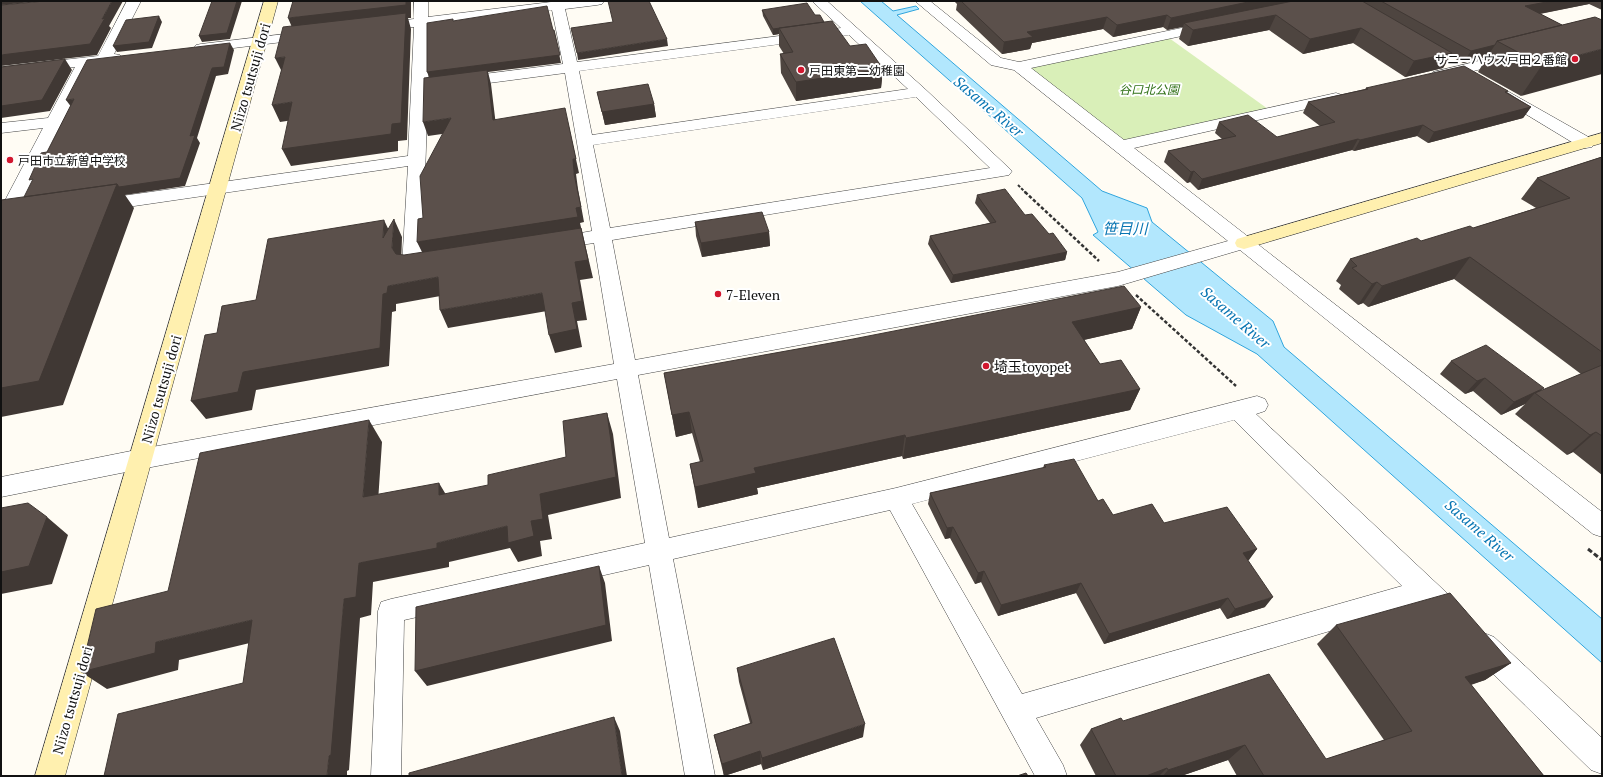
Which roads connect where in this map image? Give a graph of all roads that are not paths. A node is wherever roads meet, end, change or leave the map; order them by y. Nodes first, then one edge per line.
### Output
1 (134, 1) edge
2 (271, 1) edge
3 (421, 1) edge
4 (597, 1) edge
5 (819, 1) edge
6 (926, 2) edge
7 (558, 4) edge
8 (420, 22) junction
9 (1226, 23) edge
10 (367, 29) edge
11 (851, 31) junction
12 (321, 34) edge
13 (260, 41) junction
14 (190, 49) edge
15 (1528, 53) edge
16 (128, 56) edge
17 (1441, 58) edge
18 (104, 59) junction
19 (85, 62) junction
20 (1019, 66) junction
21 (571, 67) junction
22 (1461, 70) junction
23 (1, 72) edge
24 (1422, 79) edge
25 (1481, 82) edge
26 (420, 87) junction
27 (1494, 89) edge
28 (920, 92) junction
29 (1352, 94) edge
30 (54, 122) junction
31 (1, 128) edge
32 (585, 141) junction
33 (1594, 141) edge
34 (1120, 146) junction
35 (417, 160) junction
36 (218, 188) junction
37 (81, 208) edge
38 (27, 216) edge
39 (3, 223) edge
40 (602, 235) junction
41 (1244, 243) junction
42 (541, 245) edge
43 (442, 261) edge
44 (626, 370) junction
45 (141, 459) junction
46 (1, 487) edge
47 (896, 498) junction
48 (1602, 526) edge
49 (658, 551) junction
50 (1426, 591) junction
51 (1015, 710) junction
52 (1602, 759) edge
53 (50, 776) edge
54 (386, 776) edge
55 (700, 776) edge
56 (1052, 776) edge

1 - 18 street
2 - 13 street, Niizo tsutsuji dori
3 - 8 street
4 - 7 street
5 - 11 street
6 - 20 street
7 - 8 street
7 - 21 street
8 - 10 street
8 - 26 street
9 - 20 street
11 - 21 street
11 - 28 street
12 - 13 street
13 - 14 street
13 - 36 street, Niizo tsutsuji dori
15 - 22 street
16 - 18 street
17 - 22 street
18 - 19 street
19 - 23 street
19 - 30 street
20 - 34 street
21 - 26 street
21 - 32 street
22 - 24 street
22 - 25 street
26 - 35 street
27 - 33 street
28 - 32 street
28 - 40 street
29 - 34 street
30 - 31 street
30 - 39 street
32 - 40 street
33 - 41 street
34 - 41 street
35 - 36 street
35 - 43 street
36 - 37 street
36 - 45 street, Niizo tsutsuji dori
38 - 39 street
40 - 42 street
40 - 44 street
41 - 44 street
41 - 48 street
44 - 45 street
44 - 49 street
45 - 46 street
45 - 53 street, Niizo tsutsuji dori
47 - 49 street
47 - 50 street
47 - 51 street
49 - 54 street
49 - 55 street
50 - 51 street
50 - 52 street
51 - 56 street

